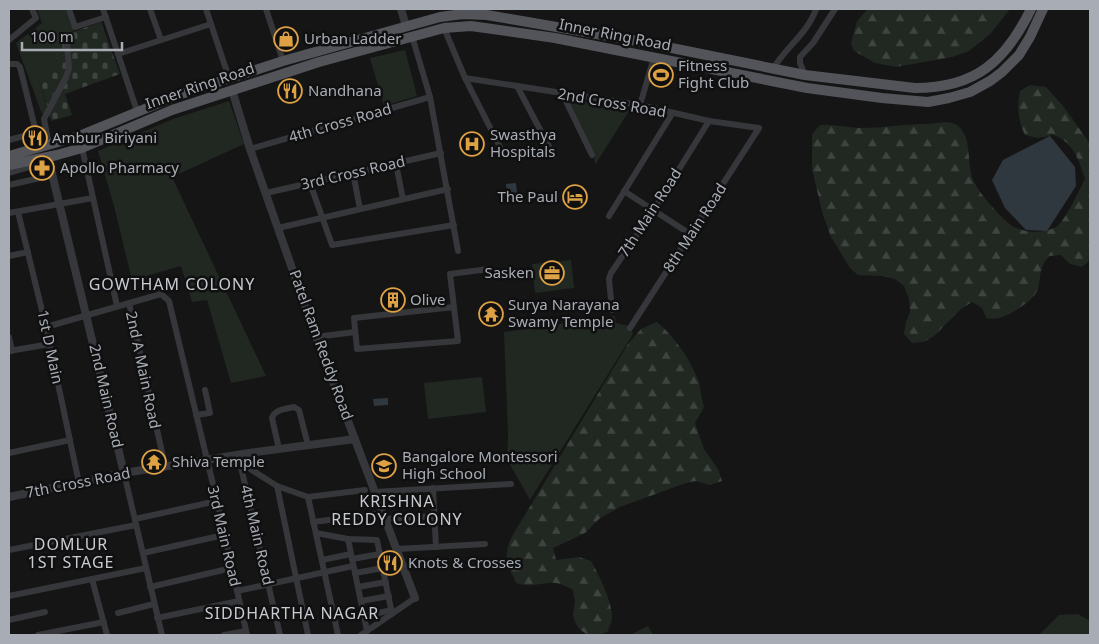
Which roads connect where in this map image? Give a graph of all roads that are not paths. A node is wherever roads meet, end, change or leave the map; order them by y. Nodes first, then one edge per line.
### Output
1 (32, 9) edge
2 (69, 9) edge
3 (103, 9) edge
4 (150, 9) edge
5 (206, 9) edge
6 (267, 9) edge
7 (401, 9) edge
8 (816, 9) edge
9 (835, 9) edge
10 (1030, 9) edge
11 (1043, 9) edge
12 (106, 17) junction
13 (211, 24) junction
14 (406, 26) junction
15 (444, 28) junction
16 (412, 36) junction
17 (9, 40) edge
18 (161, 40) junction
19 (67, 44) dead end
20 (118, 54) junction
21 (654, 57) junction
22 (283, 61) junction
23 (9, 64) edge
24 (773, 69) junction
25 (805, 75) junction
26 (230, 78) junction
27 (465, 78) junction
28 (517, 86) junction
29 (232, 90) junction
30 (562, 93) junction
31 (430, 97) junction
32 (640, 105) junction
33 (137, 111) junction
34 (672, 114) junction
35 (709, 121) junction
36 (760, 128) joint
37 (9, 140) edge
38 (49, 145) junction
39 (82, 148) junction
40 (250, 149) junction
41 (501, 149) dead end
42 (9, 150) edge
43 (441, 153) junction
44 (36, 154) junction
45 (592, 155) dead end
46 (9, 156) edge
47 (554, 156) dead end
48 (48, 157) junction
49 (396, 164) junction
50 (9, 165) edge
51 (9, 172) edge
52 (353, 173) junction
53 (53, 175) junction
54 (310, 183) junction
55 (9, 185) edge
56 (448, 189) junction
57 (624, 191) junction
58 (266, 193) junction
59 (93, 198) junction
60 (404, 199) junction
61 (60, 204) junction
62 (360, 209) junction
63 (653, 210) junction
64 (18, 212) junction
65 (9, 213) edge
66 (609, 216) dead end
67 (322, 218) junction
68 (454, 225) junction
69 (278, 228) junction
70 (690, 234) junction
71 (458, 251) dead end
72 (28, 252) junction
73 (9, 256) edge
74 (489, 269) dead end
75 (129, 302) junction
76 (117, 306) junction
77 (454, 307) junction
78 (612, 310) dead end
79 (86, 316) junction
80 (46, 327) junction
81 (630, 328) dead end
82 (355, 332) junction
83 (9, 337) edge
84 (316, 337) junction
85 (50, 344) junction
86 (10, 351) edge
87 (205, 390) dead end
88 (196, 415) junction
89 (355, 439) junction
90 (70, 440) junction
91 (308, 445) junction
92 (280, 449) junction
93 (9, 453) edge
94 (230, 456) junction
95 (206, 460) junction
96 (240, 463) junction
97 (165, 466) junction
98 (124, 473) junction
99 (79, 482) junction
100 (511, 484) dead end
101 (277, 486) junction
102 (433, 488) junction
103 (365, 490) dead end
104 (375, 492) junction
105 (9, 497) edge
106 (308, 497) junction
107 (217, 501) junction
108 (376, 514) dead end
109 (435, 516) junction
110 (385, 519) junction
111 (135, 522) junction
112 (313, 522) junction
113 (316, 533) junction
114 (224, 535) junction
115 (348, 539) junction
116 (485, 544) dead end
117 (436, 547) junction
118 (396, 549) junction
119 (9, 550) edge
120 (143, 553) junction
121 (380, 554) junction
122 (352, 559) junction
123 (322, 560) junction
124 (146, 568) junction
125 (232, 568) junction
126 (383, 568) junction
127 (324, 572) junction
128 (355, 573) junction
129 (295, 578) junction
130 (92, 579) junction
131 (386, 582) junction
132 (268, 584) junction
133 (150, 587) junction
134 (358, 587) junction
135 (237, 591) junction
136 (9, 596) edge
137 (388, 596) junction
138 (415, 598) joint
139 (239, 601) junction
140 (361, 601) junction
141 (154, 604) junction
142 (45, 612) dead end
143 (392, 612) junction
144 (118, 613) dead end
145 (364, 616) junction
146 (157, 618) junction
147 (9, 620) edge
148 (104, 622) junction
149 (82, 627) junction
150 (64, 633) edge
151 (246, 633) edge
152 (364, 633) edge
153 (46, 634) edge
154 (38, 635) edge
155 (84, 635) edge
156 (108, 635) edge
157 (162, 635) edge
158 (224, 635) edge
159 (280, 635) edge
160 (308, 635) edge
161 (338, 635) edge

1 - 17 street
2 - 12 street
3 - 12 street
4 - 18 street
5 - 13 street
6 - 22 street
7 - 14 street
8 - 24 street
9 - 25 street
10 - 25 main road, Inner Ring Road
11 - 21 main road, Inner Ring Road
12 - 20 street
13 - 18 street
13 - 26 street
14 - 22 main road, Inner Ring Road
14 - 24 main road, Inner Ring Road
15 - 16 main road, Inner Ring Road
15 - 21 main road, Inner Ring Road
15 - 27 street
16 - 29 main road, Inner Ring Road
16 - 31 street
18 - 20 street
19 - 38 street
20 - 33 street
21 - 32 street
22 - 26 main road, Inner Ring Road
23 - 37 street
24 - 25 main road, Inner Ring Road
26 - 33 main road, Inner Ring Road
27 - 28 street, 2nd Cross Road
27 - 41 street
28 - 30 street, 2nd Cross Road
28 - 47 street
29 - 39 main road, Inner Ring Road
29 - 40 street, Patel Ram Reddy Road
30 - 32 street, 2nd Cross Road
30 - 45 street
31 - 40 street, 4th Cross Road
31 - 43 street
32 - 34 street, 2nd Cross Road
33 - 38 main road, Inner Ring Road
34 - 35 street, 2nd Cross Road
34 - 57 street
35 - 36 street, 2nd Cross Road
35 - 63 street, 7th Main Road
36 - 70 street, 8th Main Road
38 - 44 main road, Inner Ring Road
39 - 48 main road, Inner Ring Road
39 - 59 street
40 - 58 street, Patel Ram Reddy Road
42 - 44 main road
43 - 49 street, 3rd Cross Road
43 - 56 street
44 - 46 main road
44 - 48 main road, Inner Ring Road
44 - 50 main road
44 - 51 street
48 - 53 street, 2nd Main Road
49 - 52 street, 3rd Cross Road
49 - 60 street
52 - 54 street, 3rd Cross Road
52 - 62 street
53 - 55 street
53 - 61 street, 2nd Main Road
54 - 58 street, 3rd Cross Road
54 - 67 street
56 - 60 street
56 - 68 street
57 - 63 street
57 - 66 street
58 - 69 street, Patel Ram Reddy Road
59 - 61 street
59 - 76 street
60 - 62 street
61 - 64 street
61 - 79 street, 2nd Main Road
62 - 67 street
63 - 70 street
63 - 78 street, 7th Main Road
64 - 65 street
64 - 72 street, 1st D Main
67 - 68 street
67 - 69 street
68 - 71 street
69 - 84 street, Patel Ram Reddy Road
70 - 81 street, 8th Main Road
72 - 73 street
72 - 80 street, 1st D Main
74 - 77 street
75 - 76 street
75 - 88 street, 3rd Main Road
75 - 97 street, 2nd A Main Road
76 - 79 street
77 - 82 street
77 - 82 street
79 - 80 street
79 - 98 street, 2nd Main Road
80 - 85 street, 1st D Main
82 - 84 street
83 - 86 street
84 - 89 street, Patel Ram Reddy Road
85 - 86 street
85 - 90 street, 1st D Main
87 - 88 street
88 - 95 street, 3rd Main Road
89 - 91 street, 7th Cross Road
89 - 104 street, Patel Ram Reddy Road
90 - 93 street
90 - 99 street, 1st D Main
91 - 92 street, 7th Cross Road
91 - 92 street
92 - 94 street, 7th Cross Road
94 - 95 street, 7th Cross Road
94 - 96 street
95 - 97 street, 7th Cross Road
95 - 107 street, 3rd Main Road
96 - 101 street
96 - 132 street, 4th Main Road
97 - 98 street, 7th Cross Road
98 - 99 street, 7th Cross Road
98 - 111 street, 2nd Main Road
99 - 105 street, 7th Cross Road
100 - 102 street
101 - 106 street
101 - 129 street
102 - 104 street
102 - 109 street
103 - 106 street
104 - 110 street, Patel Ram Reddy Road
106 - 112 street
107 - 111 street
107 - 114 street, 3rd Main Road
108 - 112 street
109 - 110 street
109 - 117 street
110 - 118 street, Patel Ram Reddy Road
111 - 119 street
111 - 120 street, 2nd Main Road
112 - 113 street
113 - 115 street
113 - 123 street
114 - 120 street
114 - 125 street, 3rd Main Road
115 - 121 street
115 - 122 street
116 - 117 street
117 - 118 street
118 - 138 street, Patel Ram Reddy Road
120 - 124 street, 2nd Main Road
121 - 122 street
121 - 126 street
122 - 123 street
122 - 127 street
122 - 128 street
123 - 127 street
124 - 130 street
124 - 133 street, 2nd Main Road
125 - 133 street
125 - 135 street, 3rd Main Road
126 - 128 street
126 - 131 street
127 - 129 street
127 - 161 street
128 - 134 street
129 - 132 street
129 - 160 street
130 - 136 street
130 - 148 street
131 - 134 street
131 - 137 street
132 - 135 street
132 - 159 street, 4th Main Road
133 - 141 street, 2nd Main Road
134 - 140 street
135 - 139 street, 3rd Main Road
137 - 140 street
137 - 143 street
138 - 143 street
139 - 146 street
139 - 151 street, 3rd Main Road
140 - 145 street
141 - 144 street
141 - 146 street, 2nd Main Road
142 - 147 street
143 - 145 street
143 - 152 street
145 - 152 street
146 - 157 street, 2nd Main Road
148 - 149 street
148 - 156 street
149 - 150 street
149 - 155 street
150 - 153 street
151 - 158 street
153 - 154 street

